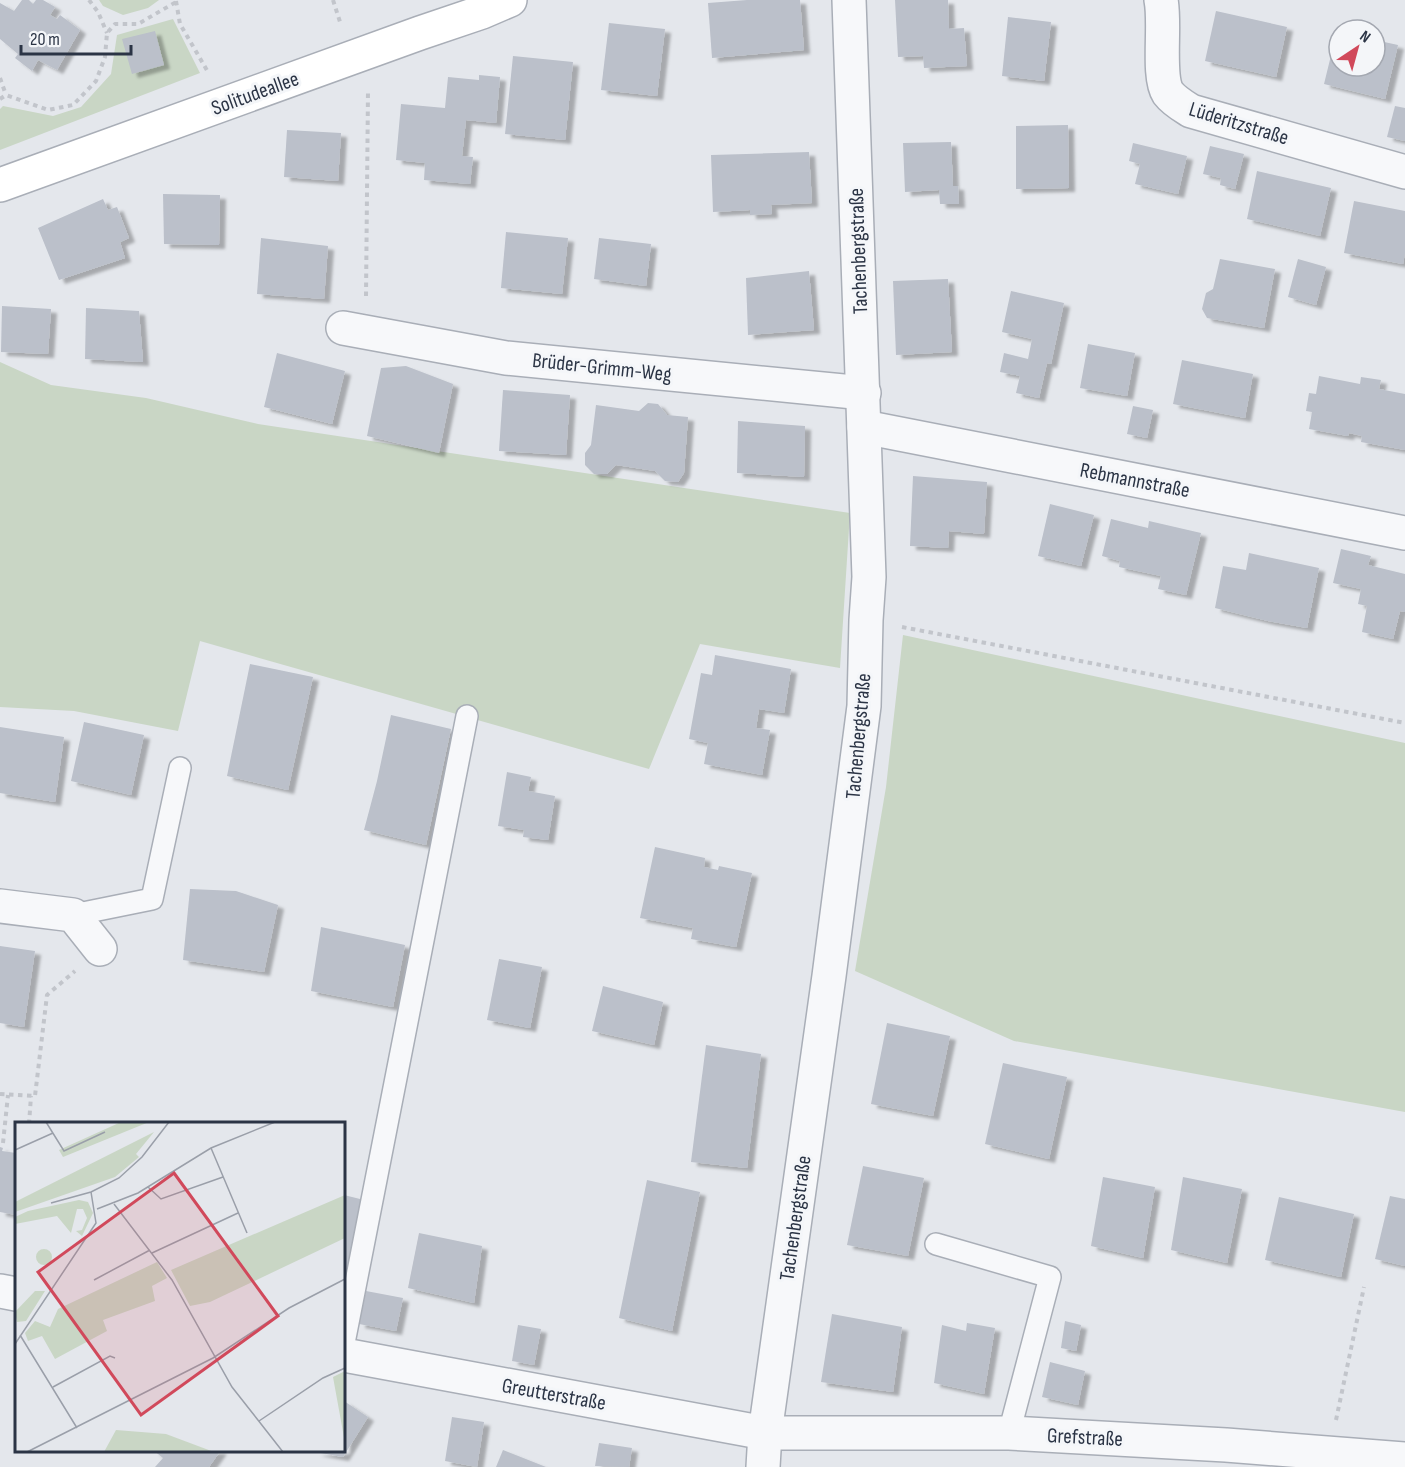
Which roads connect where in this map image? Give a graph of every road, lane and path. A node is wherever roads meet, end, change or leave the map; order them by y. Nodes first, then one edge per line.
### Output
1 (89, 0) edge
2 (333, 0) edge
3 (510, 0) edge
4 (849, 0) edge
5 (1161, 0) edge
6 (176, 1) edge
7 (342, 31) dead end
8 (107, 33) junction
9 (369, 52) junction
10 (208, 73) dead end
11 (0, 78) edge
12 (6, 95) junction
13 (0, 99) edge
14 (1405, 172) edge
15 (0, 185) edge
16 (354, 330) joint
17 (864, 393) junction
18 (864, 427) junction
19 (1405, 533) edge
20 (866, 620) junction
21 (467, 716) dead end
22 (1405, 723) edge
23 (180, 768) dead end
24 (0, 906) edge
25 (73, 915) junction
26 (100, 949) joint
27 (0, 1094) edge
28 (8, 1095) junction
29 (32, 1096) junction
30 (29, 1122) edge
31 (3, 1143) dead end
32 (936, 1244) dead end
33 (1364, 1287) dead end
34 (0, 1291) edge
35 (15, 1294) edge
36 (345, 1338) edge
37 (345, 1355) edge
38 (765, 1433) junction
39 (1009, 1433) junction
40 (1328, 1453) junction
41 (1405, 1459) edge
42 (763, 1467) edge

1 - 8 path
2 - 7 path
3 - 9 main road, Solitudeallee
4 - 17 street, Tachenbergstraße
5 - 14 street, Lüderitzstraße
6 - 8 path
6 - 10 path
8 - 12 path
9 - 15 main road, Solitudeallee
9 - 16 path
11 - 12 path
12 - 13 path
16 - 17 street, Brüder-Grimm-Weg
17 - 18 street, Tachenbergstraße
18 - 19 street, Rebmannstraße
18 - 20 street, Tachenbergstraße
20 - 22 path
20 - 38 street, Tachenbergstraße
21 - 36 lane
23 - 25 lane
24 - 25 street
25 - 26 street
26 - 29 path
27 - 28 path
28 - 29 path
28 - 31 path
29 - 30 path
32 - 39 lane
33 - 40 path
34 - 35 street
37 - 38 street, Greutterstraße
38 - 39 street, Grefstraße
38 - 42 street, Tachenbergstraße
39 - 40 street, Grefstraße
40 - 41 street, Grefstraße

